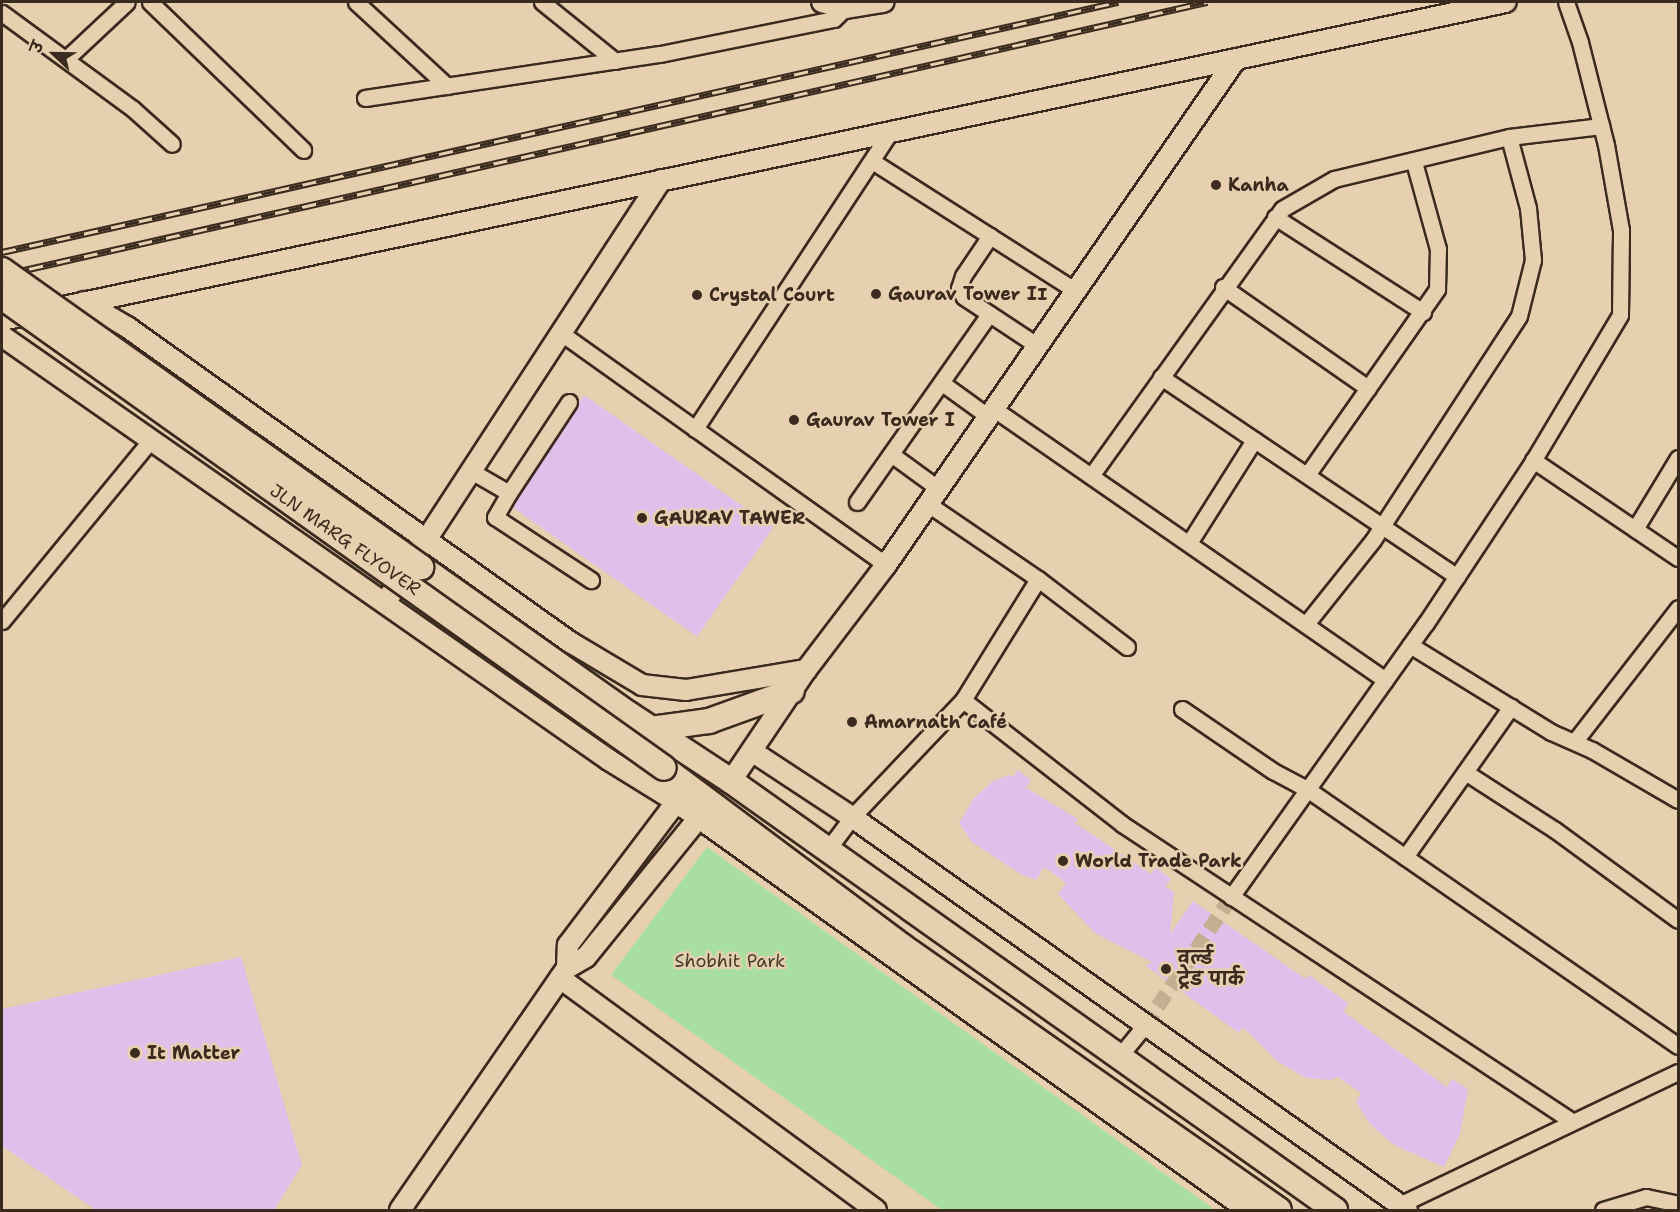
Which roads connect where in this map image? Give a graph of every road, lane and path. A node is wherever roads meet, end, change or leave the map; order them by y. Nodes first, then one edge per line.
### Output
1 (127, 2) edge
2 (150, 2) edge
3 (356, 2) edge
4 (542, 2) edge
5 (822, 2) edge
6 (884, 2) edge
7 (1506, 2) edge
8 (1566, 2) edge
9 (845, 8) junction
10 (2, 14) edge
11 (66, 59) junction
12 (1236, 59) junction
13 (615, 61) junction
14 (447, 86) junction
15 (365, 98) dead end
16 (1601, 126) junction
17 (891, 131) junction
18 (1509, 137) junction
19 (172, 144) dead end
20 (303, 150) dead end
21 (872, 161) junction
22 (1414, 162) junction
23 (661, 180) junction
24 (1275, 218) junction
25 (990, 236) junction
26 (2, 270) edge
27 (1223, 287) junction
28 (1076, 291) junction
29 (2, 297) edge
30 (84, 302) junction
31 (1423, 312) junction
32 (989, 314) junction
33 (2, 320) edge
34 (561, 333) junction
35 (2, 336) edge
36 (1038, 346) junction
37 (1161, 377) junction
38 (942, 383) junction
39 (1368, 388) junction
40 (569, 402) dead end
41 (991, 413) junction
42 (695, 429) junction
43 (1254, 440) junction
44 (150, 441) junction
45 (891, 454) junction
46 (1678, 458) edge
47 (1533, 460) junction
48 (471, 471) junction
49 (1091, 476) junction
50 (1307, 476) junction
51 (509, 493) junction
52 (934, 496) junction
53 (857, 502) dead end
54 (1382, 526) junction
55 (1635, 529) junction
56 (427, 538) junction
57 (1189, 543) junction
58 (1678, 558) edge
59 (886, 565) junction
60 (1457, 577) junction
61 (1038, 579) junction
62 (591, 580) dead end
63 (385, 603) junction
64 (1678, 608) edge
65 (2, 621) edge
66 (1306, 624) junction
67 (1410, 645) junction
68 (1127, 647) dead end
69 (806, 670) junction
70 (1385, 680) junction
71 (792, 691) junction
72 (963, 700) junction
73 (1511, 707) junction
74 (1182, 709) dead end
75 (651, 729) junction
76 (1575, 741) junction
77 (753, 752) junction
78 (1465, 772) junction
79 (731, 781) junction
80 (1307, 789) junction
81 (681, 793) junction
82 (1676, 794) edge
83 (704, 811) junction
84 (852, 817) junction
85 (828, 849) junction
86 (1405, 857) junction
87 (1231, 897) junction
88 (1678, 920) edge
89 (563, 973) junction
90 (1145, 1025) junction
91 (1678, 1046) edge
92 (1118, 1058) junction
93 (1678, 1072) edge
94 (1570, 1120) junction
95 (1678, 1204) edge
96 (1403, 1208) edge
97 (400, 1210) edge
98 (876, 1210) edge
99 (1248, 1210) edge
100 (1279, 1210) edge
101 (1335, 1210) edge
102 (1603, 1210) edge

1 - 11 street
2 - 20 street
3 - 14 street
4 - 13 street
5 - 9 street
6 - 9 street
7 - 12 street
8 - 16 street
9 - 13 street
10 - 11 street
11 - 19 street
12 - 17 street
12 - 28 street
13 - 14 street
14 - 15 street
16 - 18 street
16 - 47 street
17 - 21 street
17 - 23 street
18 - 22 street
18 - 54 street
21 - 25 street
21 - 42 street
22 - 24 street
22 - 31 street
23 - 30 street
23 - 34 street
24 - 27 street
24 - 31 street
25 - 28 street
25 - 32 street
26 - 75 main road, JLN MARG FLYOVER, bridge
27 - 37 street
27 - 39 street
28 - 36 street
29 - 81 main road, JLN MARG FLYOVER, bridge
30 - 33 street
30 - 56 street
31 - 39 street
32 - 36 street
32 - 38 street
34 - 42 street
34 - 48 street
35 - 44 street
36 - 41 street
37 - 43 street
37 - 49 street
38 - 41 street
38 - 45 street
39 - 50 street
40 - 51 street
41 - 49 street
41 - 52 street
42 - 59 street
43 - 50 street
43 - 57 street
44 - 63 street
44 - 65 street
45 - 52 street
45 - 53 street
46 - 55 street
47 - 55 street
47 - 60 street
48 - 51 street
48 - 56 street
49 - 57 street
50 - 54 street
51 - 62 street
52 - 59 street
52 - 61 street
54 - 60 street
54 - 66 street
55 - 58 street
56 - 63 street
56 - 69 street
57 - 66 street
59 - 69 street
60 - 67 street
61 - 68 street
61 - 72 street
63 - 81 street
64 - 76 street
66 - 70 street
67 - 70 street
67 - 73 street
69 - 71 street
70 - 80 street
71 - 75 main road
71 - 77 street
72 - 84 street
72 - 87 street
73 - 76 street
73 - 78 street
74 - 80 street
75 - 79 main road, JLN MARG FLYOVER
76 - 82 street
77 - 79 street
77 - 84 street
78 - 86 street
78 - 88 street
79 - 85 main road, JLN MARG FLYOVER
80 - 86 street
80 - 87 street
81 - 83 main road, JLN MARG FLYOVER
81 - 89 street
83 - 89 street
83 - 99 street
83 - 100 main road, JLN MARG FLYOVER
84 - 85 street
84 - 90 street
85 - 92 main road, JLN MARG FLYOVER
86 - 91 street
87 - 94 street
89 - 97 street
89 - 98 street
90 - 92 street
90 - 96 street
92 - 101 main road, JLN MARG FLYOVER
93 - 94 street
94 - 96 street
95 - 102 street

